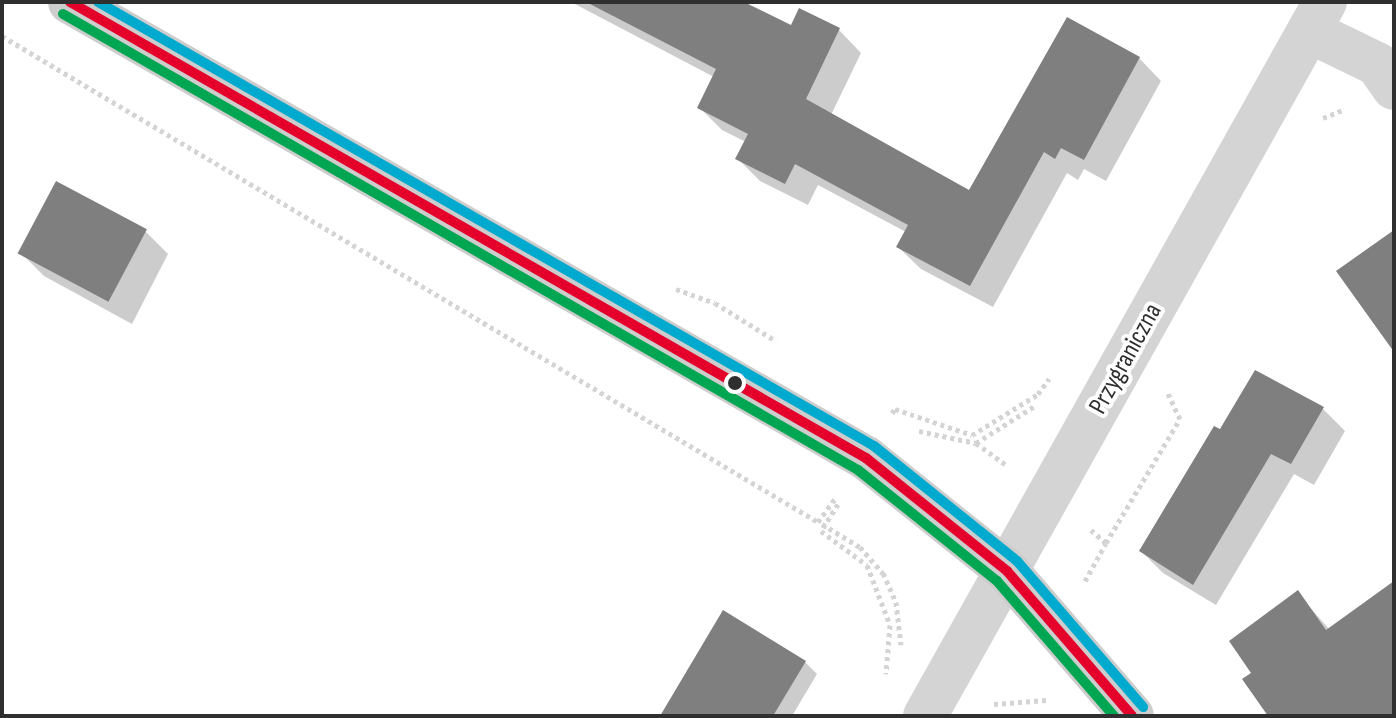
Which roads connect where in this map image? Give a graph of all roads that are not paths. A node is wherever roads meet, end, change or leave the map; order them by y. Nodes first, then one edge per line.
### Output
1 (70, 2) edge
2 (1317, 16) edge
3 (1394, 88) edge
4 (1007, 571) junction
5 (925, 716) edge
6 (1132, 716) edge

1 - 4 street
2 - 3 street
2 - 4 street, Przygraniczna
4 - 5 street, Przygraniczna
4 - 6 street

